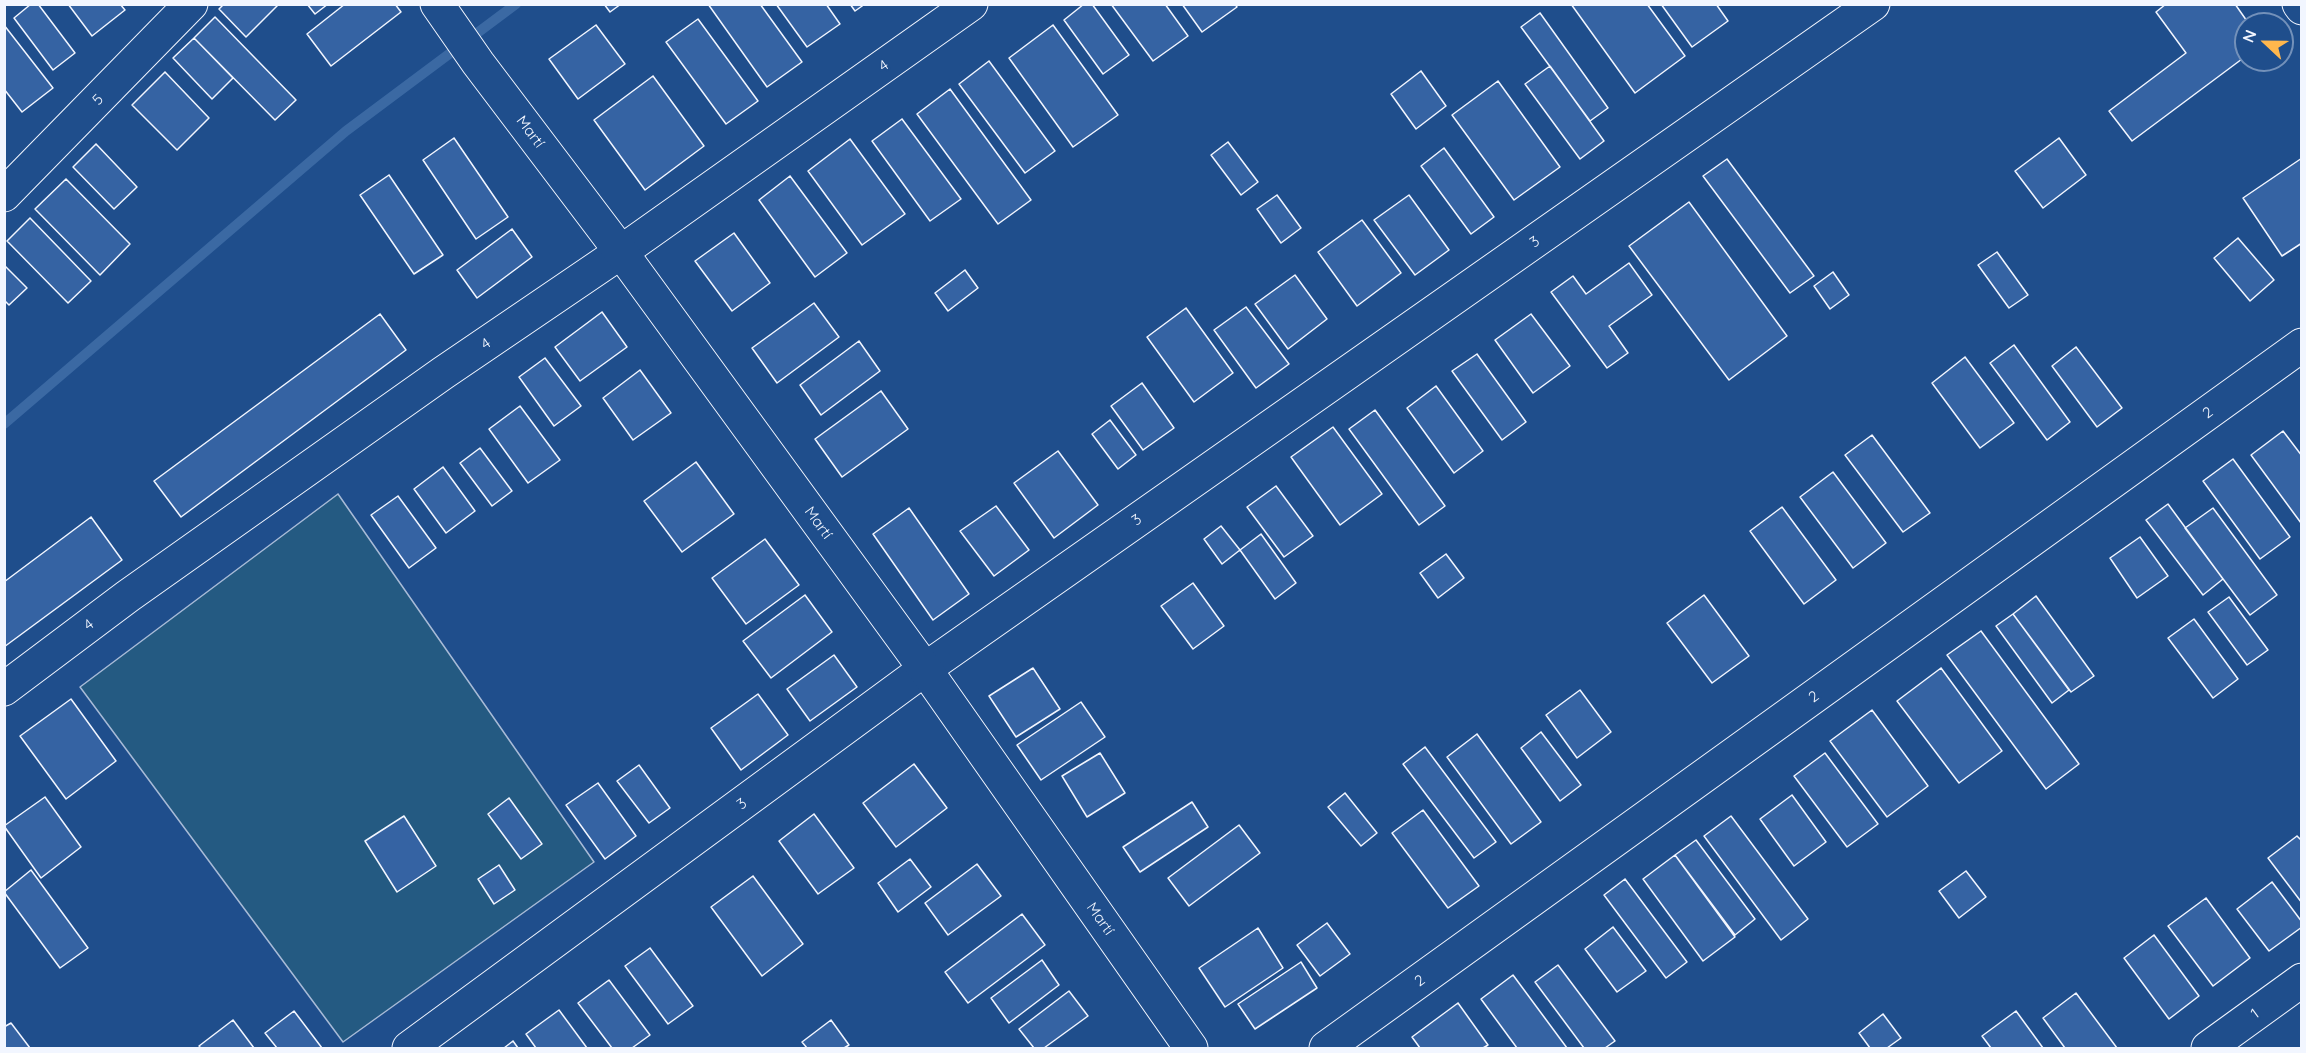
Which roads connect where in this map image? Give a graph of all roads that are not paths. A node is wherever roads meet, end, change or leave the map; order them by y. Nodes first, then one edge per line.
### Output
1 (191, 4) edge
2 (971, 4) edge
3 (1873, 4) edge
4 (2299, 4) edge
5 (2301, 8) edge
6 (443, 14) edge
7 (4, 195) edge
8 (621, 252) junction
9 (2301, 345) edge
10 (925, 669) junction
11 (4, 689) edge
12 (2301, 980) edge
13 (409, 1048) edge
14 (1191, 1048) edge
15 (1326, 1048) edge
16 (2208, 1048) edge

1 - 7 street, 5
2 - 8 street, 4
3 - 10 street, 3
4 - 5 street
6 - 8 street, Martí
8 - 10 street, Martí
8 - 11 street, 4
9 - 15 street, 2
10 - 13 street, 3
10 - 14 street, Martí
12 - 16 street, 1

